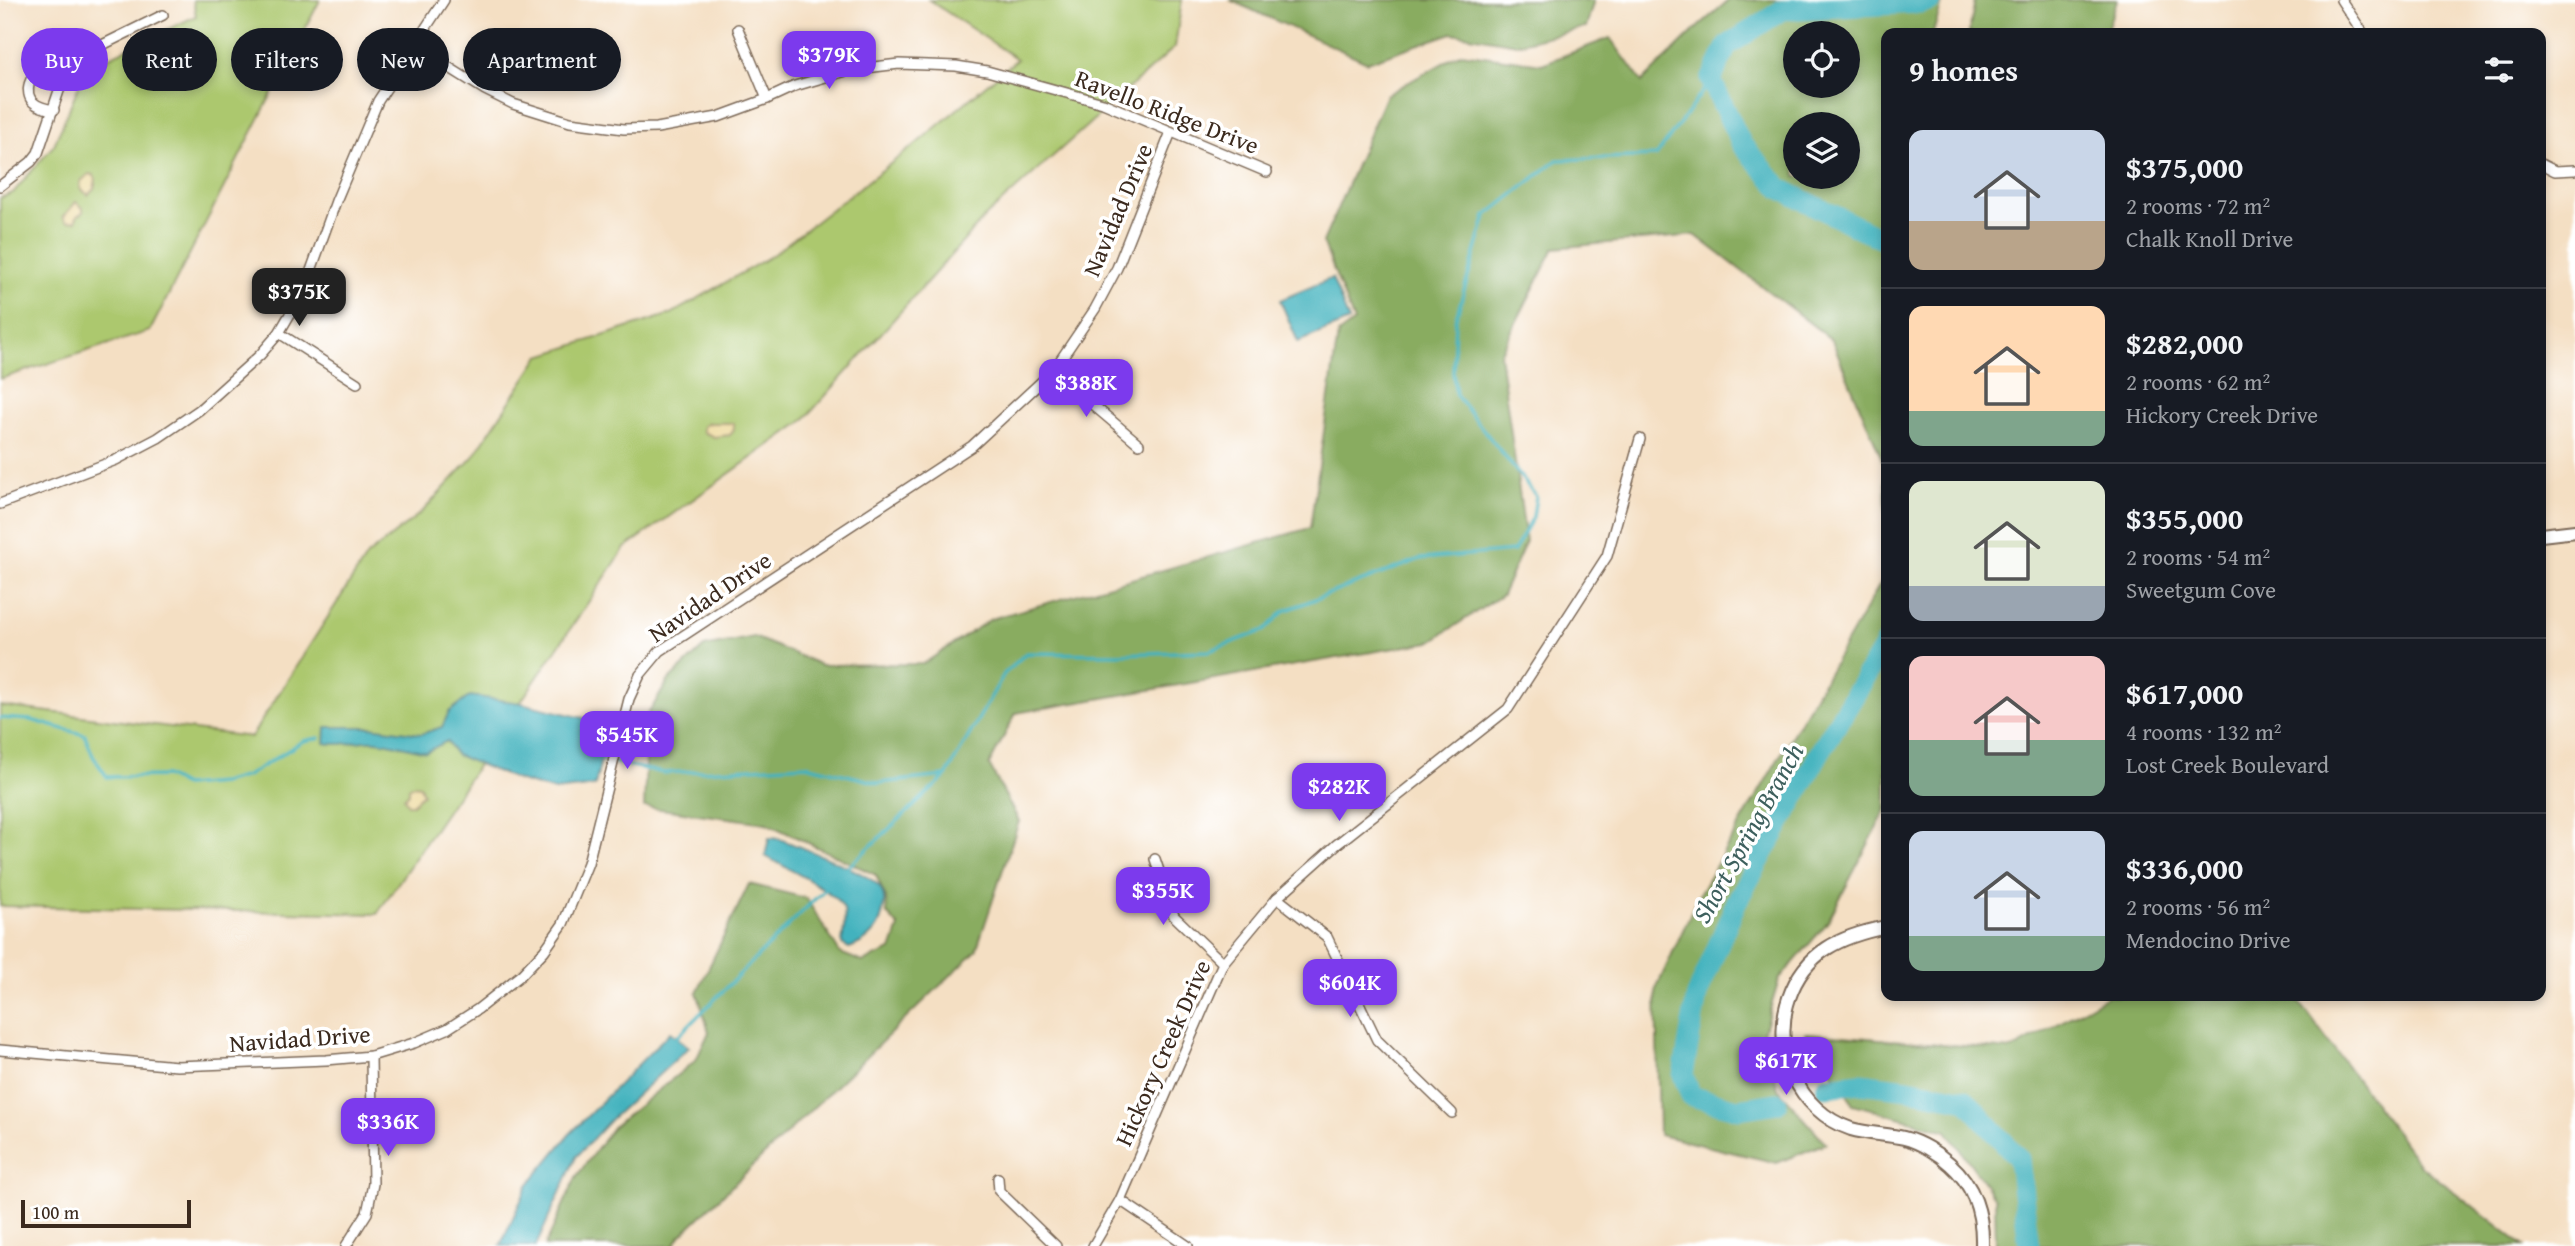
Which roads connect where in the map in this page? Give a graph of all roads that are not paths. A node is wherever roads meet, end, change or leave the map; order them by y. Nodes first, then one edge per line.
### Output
1 (444, 0) edge
2 (2341, 0) edge
3 (163, 15) dead end
4 (425, 28) edge
5 (2360, 28) edge
6 (737, 29) dead end
7 (108, 42) edge
8 (449, 68) edge
9 (29, 91) edge
10 (60, 91) edge
11 (384, 91) edge
12 (767, 99) junction
13 (54, 110) junction
14 (1171, 132) junction
15 (2546, 166) edge
16 (2575, 170) edge
17 (1266, 172) dead end
18 (0, 186) edge
19 (279, 333) junction
20 (1053, 371) junction
21 (357, 383) dead end
22 (1640, 439) dead end
23 (1139, 444) dead end
24 (0, 504) edge
25 (2575, 531) edge
26 (2546, 534) edge
27 (1155, 859) dead end
28 (1277, 898) junction
29 (1881, 928) edge
30 (1223, 963) junction
31 (0, 1050) edge
32 (371, 1056) junction
33 (1452, 1113) dead end
34 (998, 1178) dead end
35 (1120, 1200) junction
36 (346, 1246) edge
37 (1056, 1246) edge
38 (1093, 1246) edge
39 (1188, 1246) edge
40 (1982, 1246) edge

1 - 4 street
2 - 5 street
3 - 7 street
6 - 12 street
8 - 12 street, Ravello Ridge Drive
9 - 13 street
10 - 13 street
11 - 19 street
12 - 14 street, Ravello Ridge Drive
13 - 18 street
14 - 17 street, Ravello Ridge Drive
14 - 20 street, Navidad Drive
15 - 16 street
19 - 21 street
19 - 24 street
20 - 23 street
20 - 32 street, Navidad Drive
22 - 28 street, Hickory Creek Drive
25 - 26 street
27 - 30 street
28 - 30 street, Hickory Creek Drive
28 - 33 street
29 - 40 street
30 - 35 street, Hickory Creek Drive
31 - 32 street, Navidad Drive
32 - 36 street
34 - 37 street
35 - 38 street, Hickory Creek Drive
35 - 39 street

